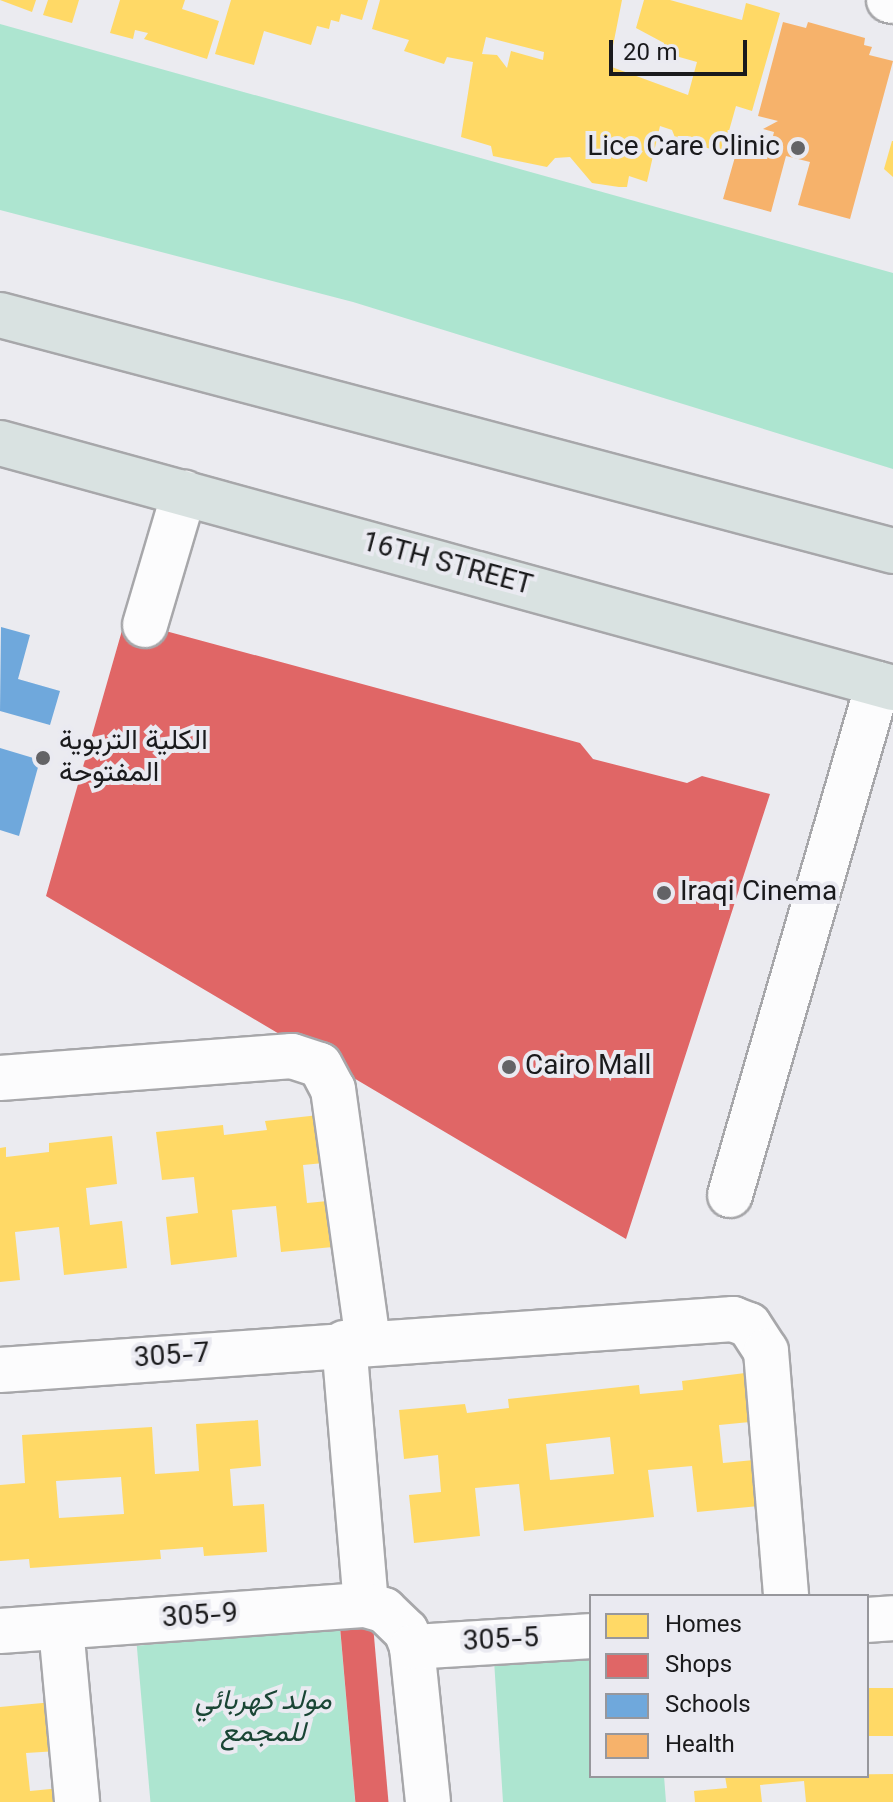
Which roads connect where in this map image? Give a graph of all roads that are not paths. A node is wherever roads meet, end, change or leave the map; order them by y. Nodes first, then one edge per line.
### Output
1 (0, 315) edge
2 (0, 443) edge
3 (184, 493) junction
4 (893, 551) edge
5 (145, 625) dead end
6 (885, 686) edge
7 (0, 1078) edge
8 (730, 1195) dead end
9 (356, 1342) junction
10 (0, 1370) edge
11 (786, 1594) edge
12 (893, 1618) edge
13 (869, 1620) edge
14 (391, 1624) junction
15 (61, 1628) junction
16 (0, 1631) edge
17 (589, 1636) edge
18 (77, 1802) edge
19 (428, 1802) edge

1 - 4 main road
2 - 3 main road, 16TH STREET
3 - 5 street
3 - 6 main road, 16TH STREET
6 - 8 street
7 - 9 street
9 - 10 street, 305-7
9 - 11 street, 305-7
9 - 14 street
12 - 13 street
14 - 15 street, 305-9
14 - 17 street, 305-5
14 - 19 street
15 - 16 street, 305-9
15 - 18 street

